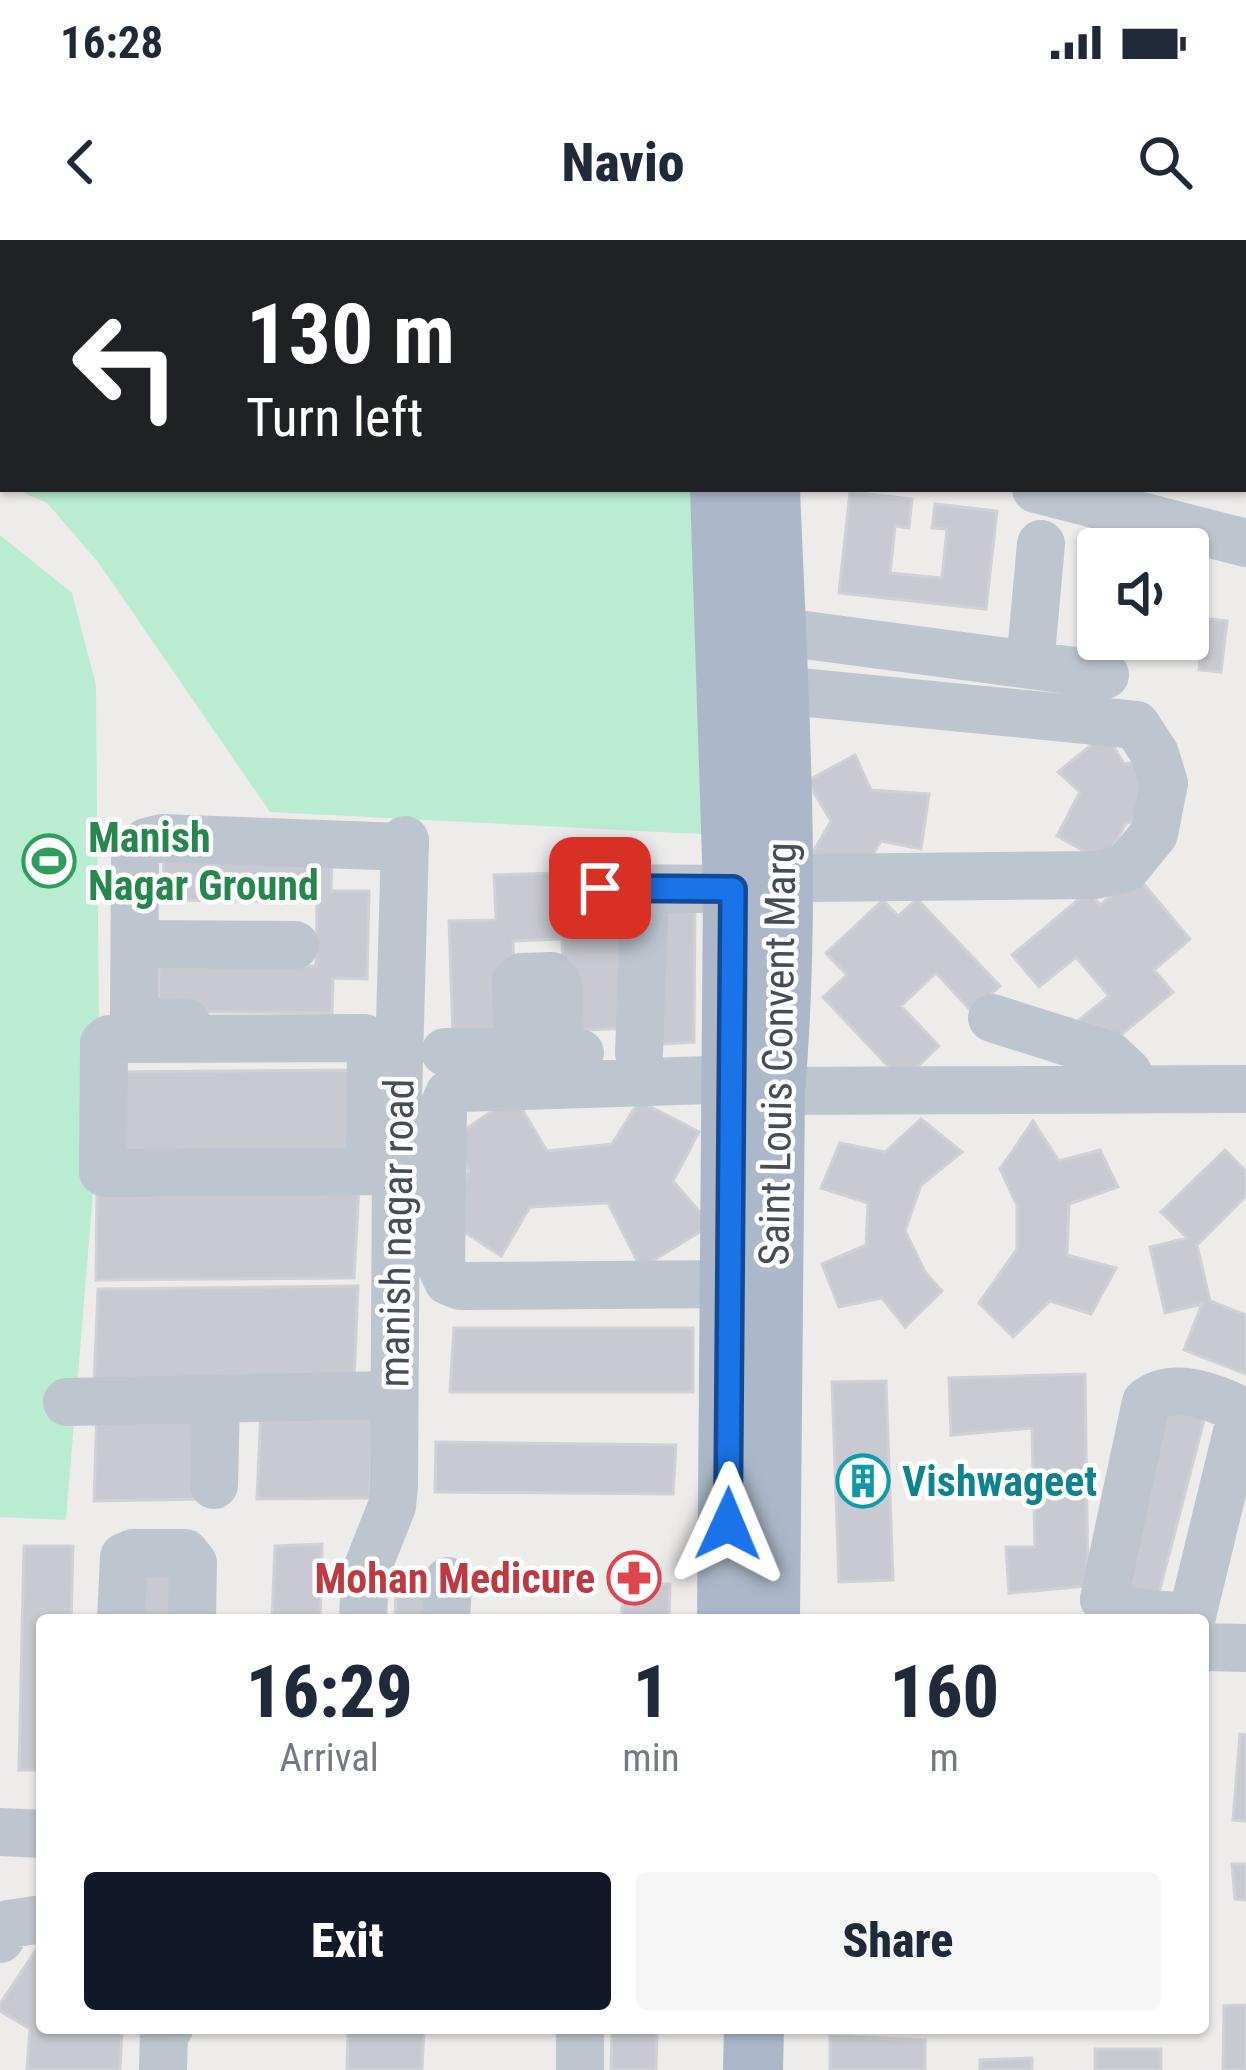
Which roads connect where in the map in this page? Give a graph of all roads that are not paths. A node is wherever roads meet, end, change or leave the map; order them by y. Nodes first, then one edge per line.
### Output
1 (720, 492) edge
2 (770, 492) edge
3 (1048, 492) edge
4 (1246, 543) edge
5 (1041, 544) dead end
6 (776, 631) junction
7 (1030, 665) junction
8 (1105, 675) dead end
9 (779, 689) junction
10 (757, 882) junction
11 (135, 944) junction
12 (295, 945) dead end
13 (992, 1018) dead end
14 (400, 1021) junction
15 (445, 1052) dead end
16 (638, 1053) junction
17 (745, 1078) junction
18 (1127, 1089) junction
19 (1246, 1089) edge
20 (383, 1171) junction
21 (730, 1284) junction
22 (394, 1395) junction
23 (216, 1399) junction
24 (68, 1402) dead end
25 (1245, 1414) edge
26 (214, 1485) dead end
27 (121, 1614) edge
28 (191, 1614) edge
29 (363, 1614) edge
30 (727, 1614) edge
31 (770, 1614) edge
32 (1142, 1614) edge
33 (1198, 1614) edge
34 (1209, 1633) edge
35 (1246, 1648) edge
36 (0, 1832) edge
37 (36, 1834) edge
38 (36, 1920) edge
39 (0, 1939) edge
40 (164, 2034) edge
41 (580, 2034) edge
42 (715, 2034) edge
43 (754, 2034) edge
44 (163, 2070) edge
45 (580, 2070) edge
46 (714, 2070) edge
47 (753, 2070) edge

1 - 10 main road, Saint Louis Convent Marg
2 - 6 main road, Saint Louis Convent Marg
3 - 4 street
5 - 7 street
6 - 7 street
6 - 9 main road, Saint Louis Convent Marg
7 - 8 street
9 - 10 main road, Saint Louis Convent Marg
9 - 10 street
10 - 16 street
10 - 17 main road, Saint Louis Convent Marg
11 - 12 street
11 - 14 street
11 - 14 street, manish nagar road
13 - 18 street
14 - 20 street, manish nagar road
15 - 16 street
16 - 17 street
17 - 18 street
17 - 21 main road, Saint Louis Convent Marg
17 - 21 street
17 - 31 main road, Saint Louis Convent Marg
18 - 19 street
20 - 20 street
20 - 22 street, manish nagar road
21 - 30 main road, Saint Louis Convent Marg
22 - 23 street
22 - 29 street, manish nagar road
23 - 24 street
23 - 26 street
25 - 32 street
25 - 33 street
27 - 28 street
34 - 35 street
36 - 37 street
38 - 39 street
40 - 44 street
41 - 45 street
42 - 46 main road
43 - 47 main road

